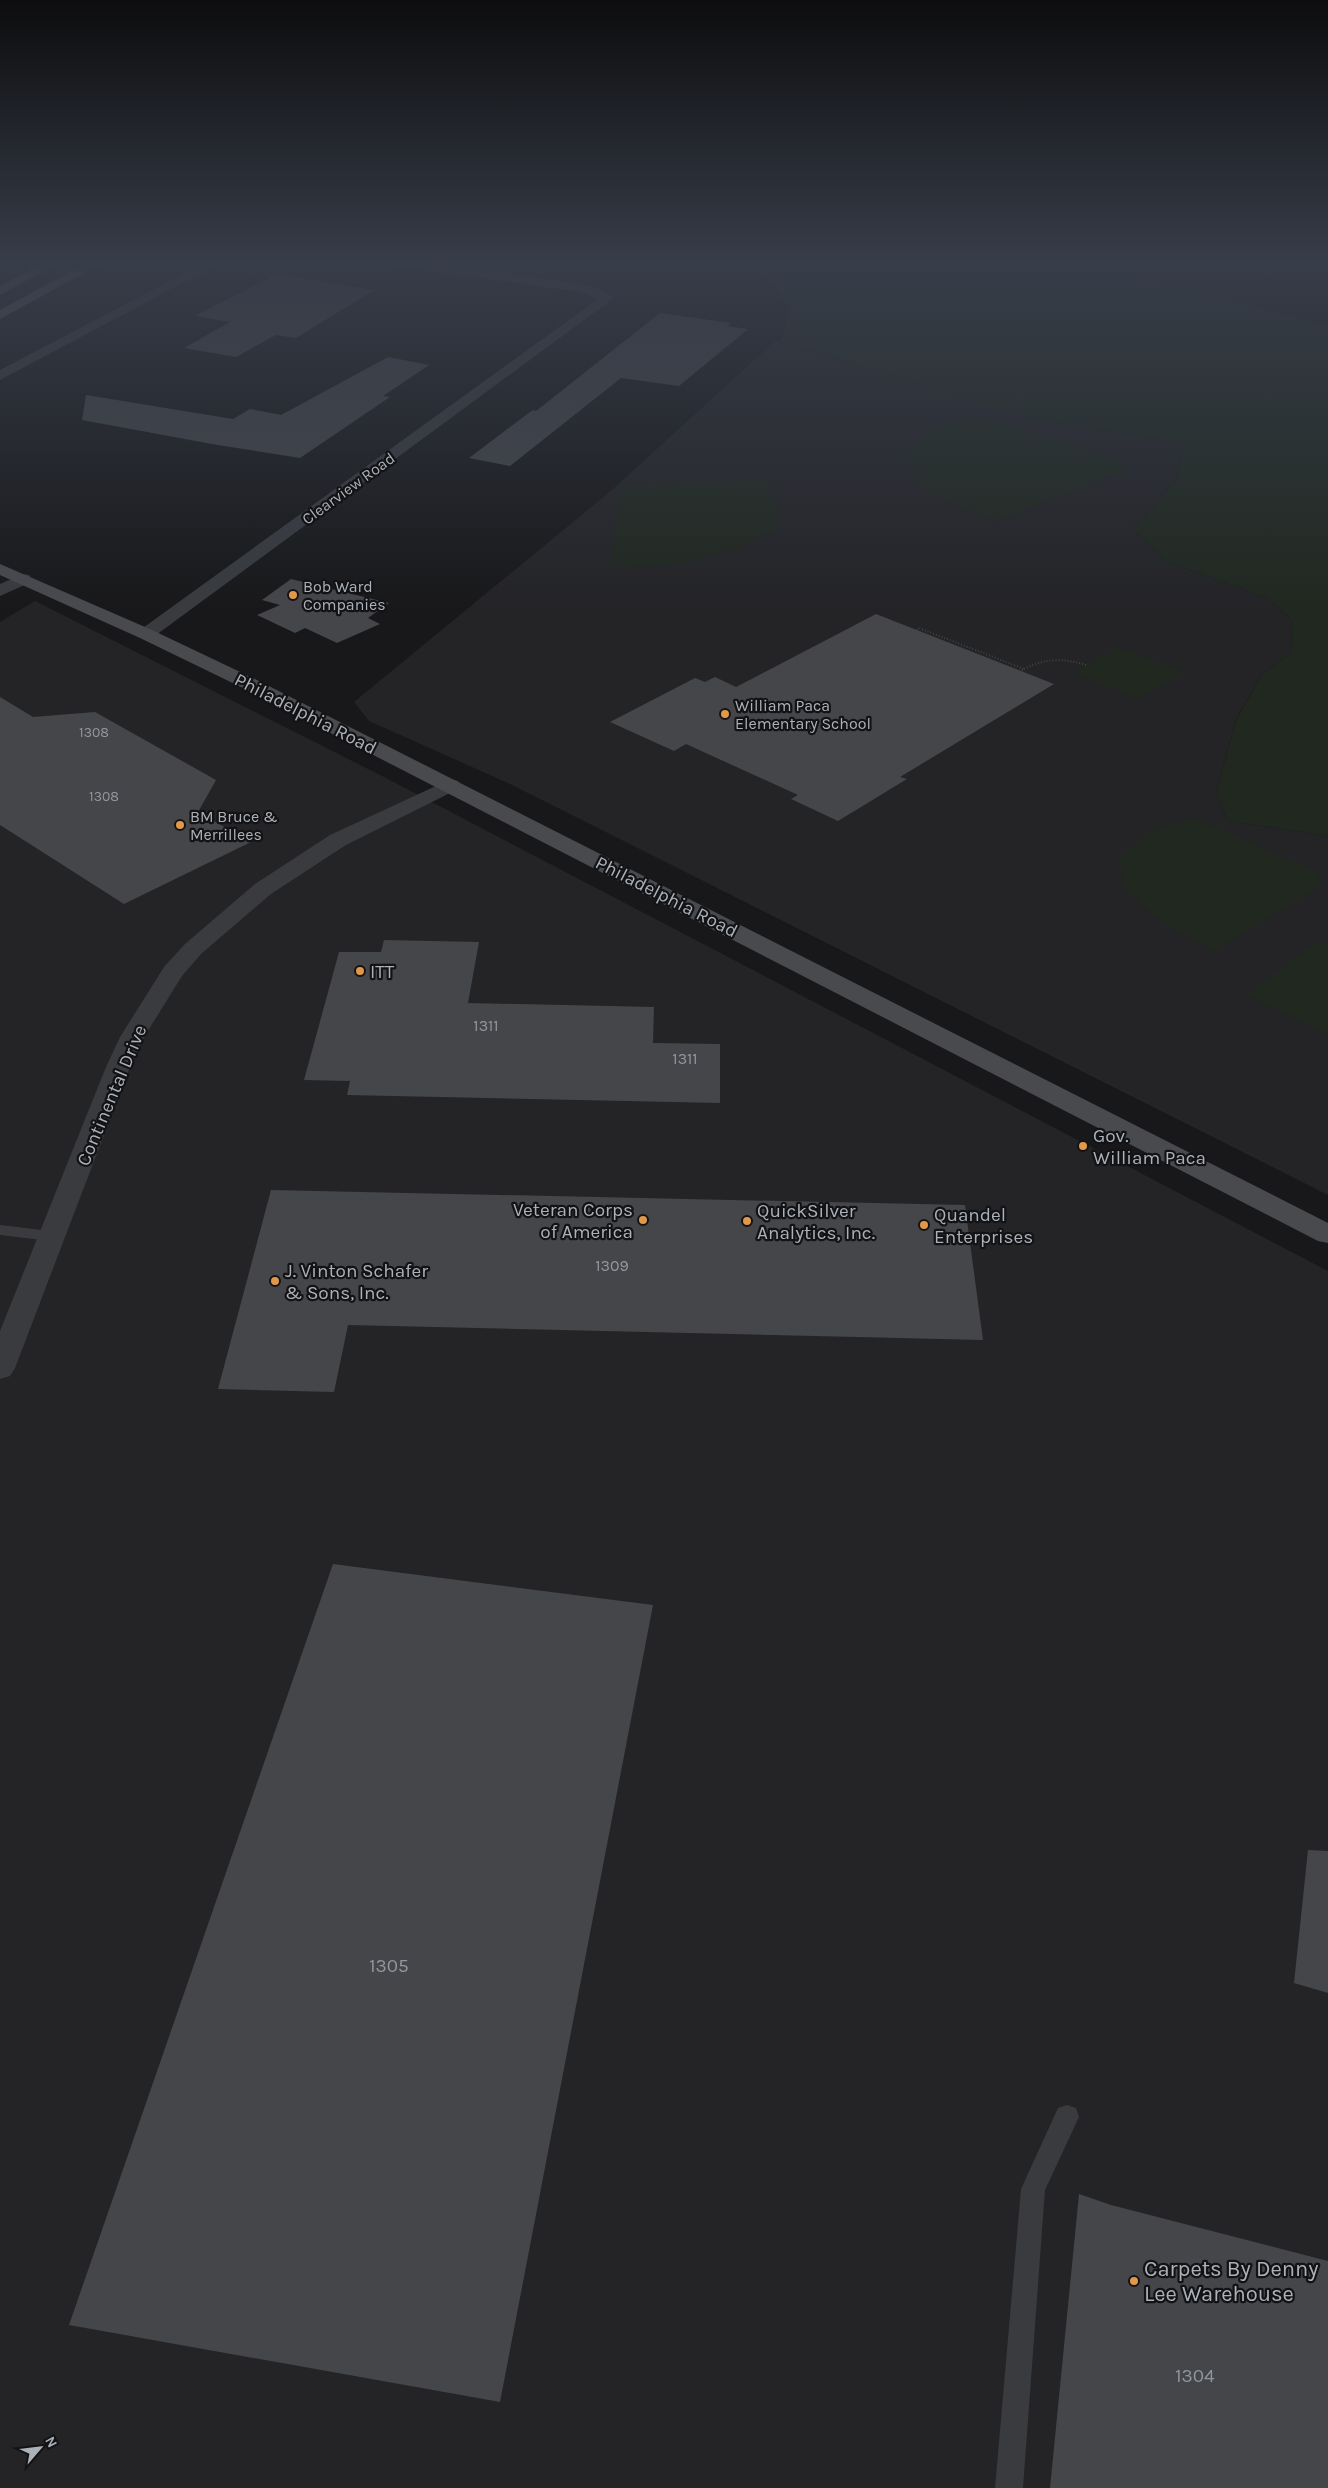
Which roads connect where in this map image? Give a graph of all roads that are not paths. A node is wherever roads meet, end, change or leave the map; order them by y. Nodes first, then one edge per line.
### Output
1 (498, 377) edge
2 (0, 569) edge
3 (23, 579) junction
4 (0, 591) edge
5 (146, 634) junction
6 (451, 785) junction
7 (0, 1230) edge
8 (1328, 1234) edge
9 (52, 1236) junction
10 (0, 1368) edge
11 (1067, 2117) dead end
12 (1009, 2488) edge

1 - 5 street, Clearview Road
2 - 3 main road, Philadelphia Road
3 - 4 street
3 - 5 main road, Philadelphia Road
5 - 6 main road, Philadelphia Road
6 - 8 main road, Philadelphia Road
6 - 9 street, Continental Drive
7 - 9 lane
9 - 10 street, Continental Drive
11 - 12 lane

